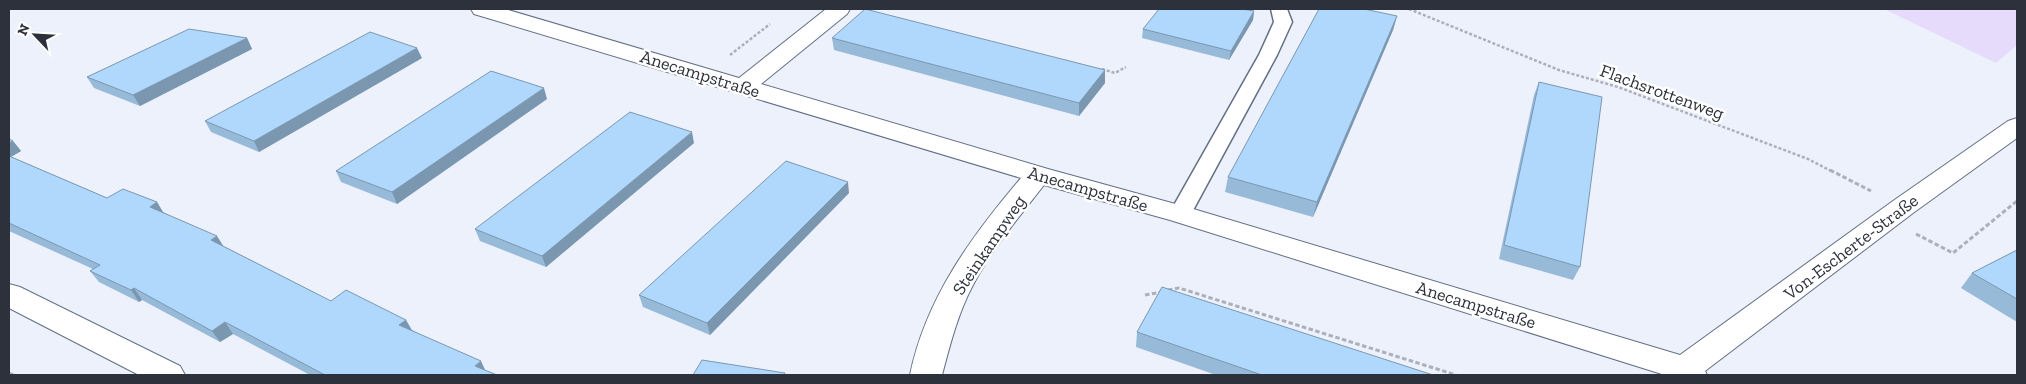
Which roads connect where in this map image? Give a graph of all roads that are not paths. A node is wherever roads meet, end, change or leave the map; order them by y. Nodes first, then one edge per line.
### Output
1 (482, 9) edge
2 (838, 9) edge
3 (1279, 9) edge
4 (743, 87) junction
5 (2017, 126) edge
6 (1038, 174) junction
7 (1180, 214) junction
8 (9, 295) edge
9 (1688, 372) edge
10 (168, 375) edge
11 (926, 375) edge

1 - 4 street, Anecampstraße
2 - 4 street
3 - 7 lane
4 - 6 street, Anecampstraße
5 - 9 street, Von-Escherte-Straße
6 - 7 street, Anecampstraße
6 - 11 street, Steinkampweg
7 - 9 street, Anecampstraße
8 - 10 street

